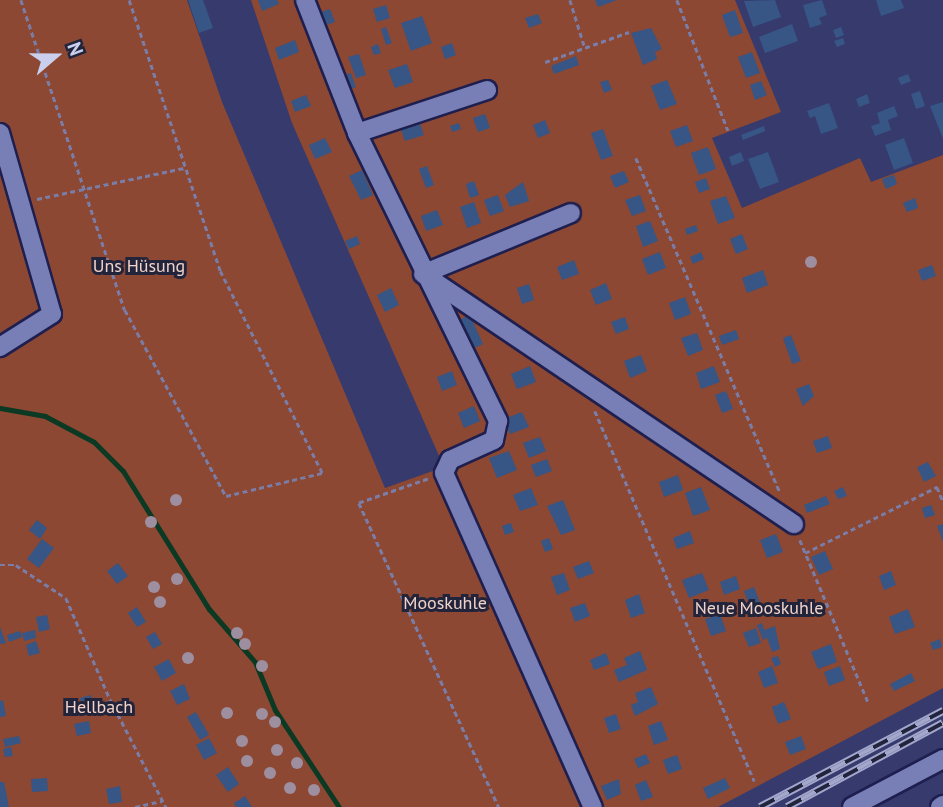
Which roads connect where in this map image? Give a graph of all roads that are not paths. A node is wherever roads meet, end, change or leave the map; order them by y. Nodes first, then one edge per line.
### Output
1 (305, 0) edge
2 (486, 90) dead end
3 (0, 133) edge
4 (357, 133) junction
5 (571, 213) dead end
6 (423, 274) junction
7 (0, 347) edge
8 (794, 524) road end
9 (943, 759) edge
10 (593, 807) edge
11 (852, 807) edge

1 - 4 lane
2 - 4 lane
3 - 7 lane
4 - 6 lane
5 - 6 lane
6 - 8 lane
6 - 10 lane
9 - 11 lane

